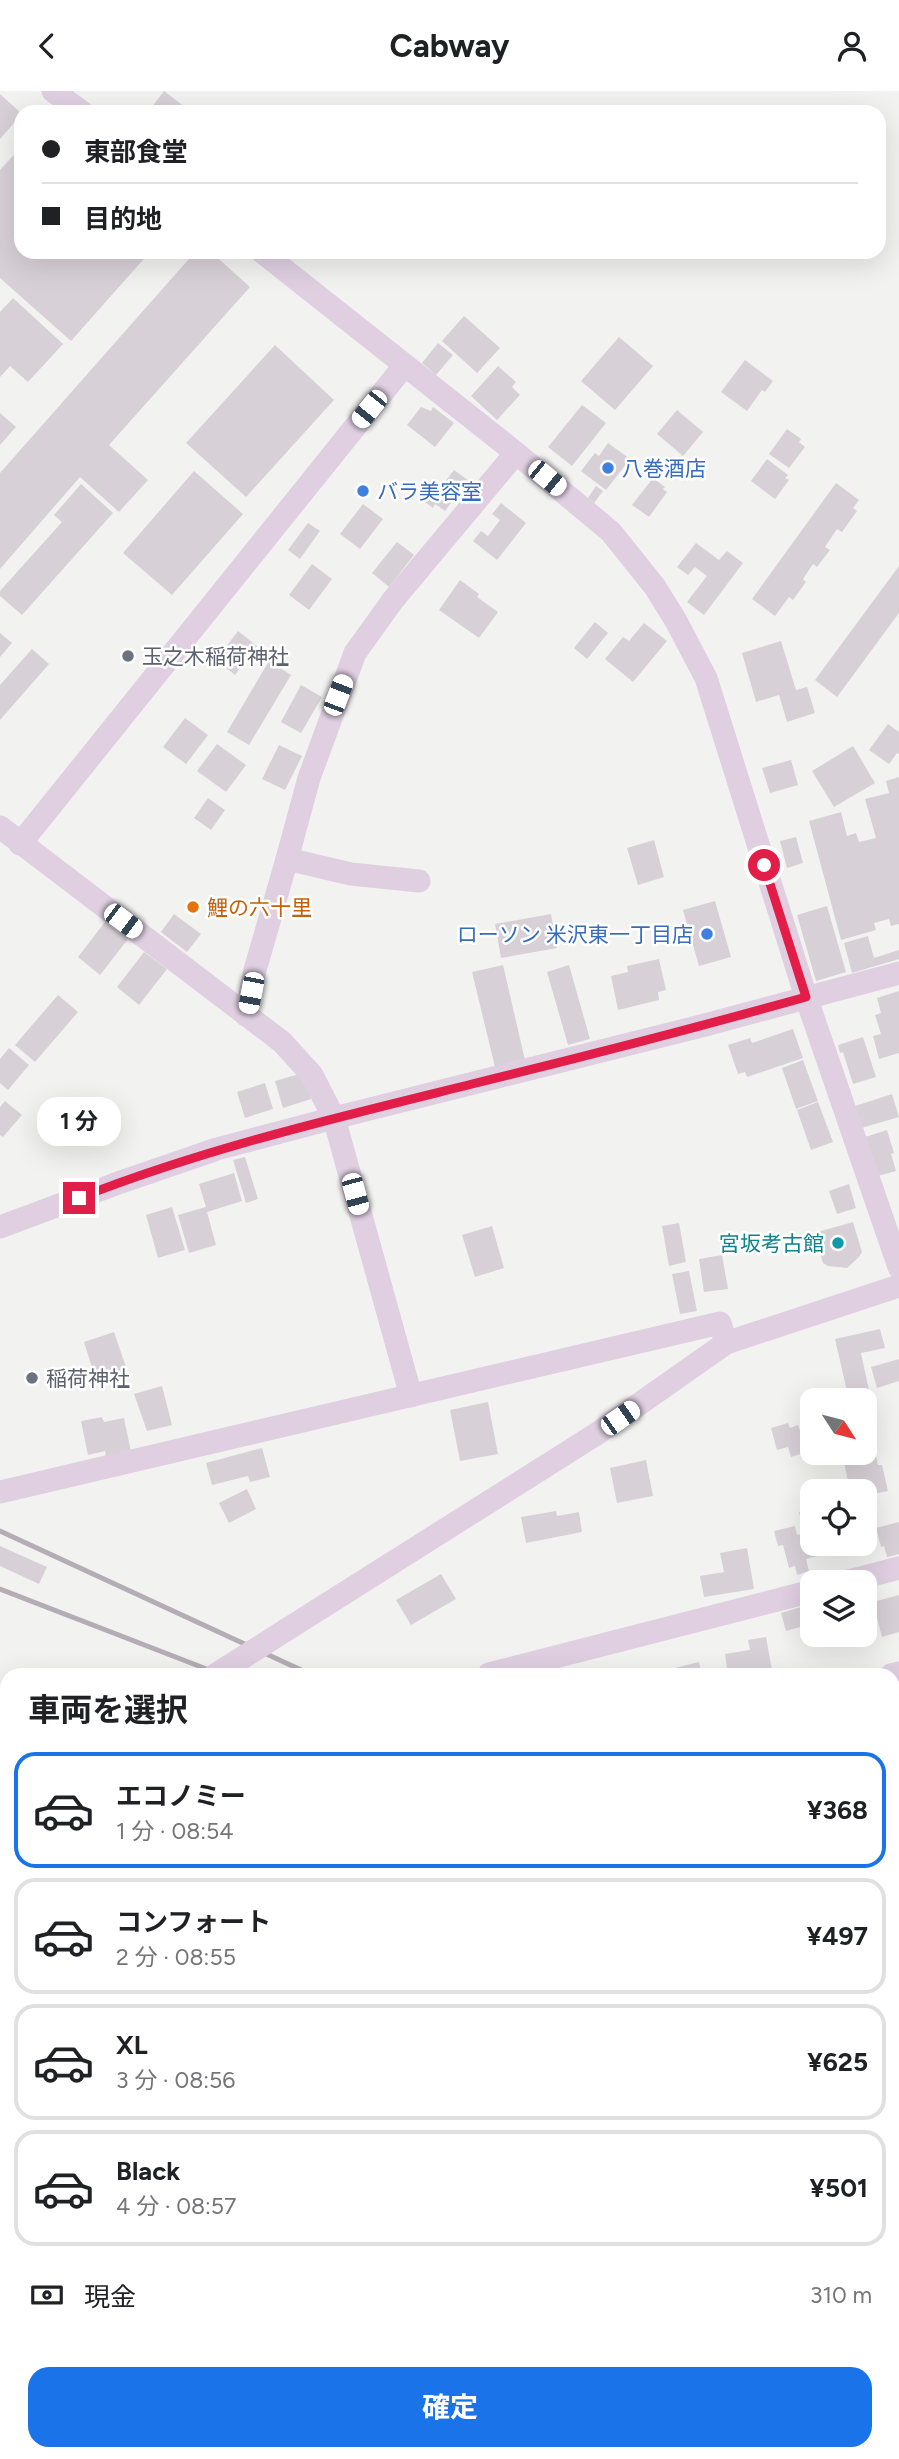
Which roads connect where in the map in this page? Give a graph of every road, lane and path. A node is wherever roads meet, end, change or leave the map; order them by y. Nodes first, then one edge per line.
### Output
1 (53, 91) edge
2 (72, 105) edge
3 (271, 259) edge
4 (404, 366) junction
5 (516, 453) junction
6 (0, 827) edge
7 (20, 843) junction
8 (286, 859) junction
9 (419, 881) dead end
10 (899, 973) edge
11 (806, 997) junction
12 (246, 1015) junction
13 (334, 1118) junction
14 (0, 1227) edge
15 (899, 1267) edge
16 (899, 1286) edge
17 (726, 1343) junction
18 (411, 1396) junction
19 (0, 1492) edge
20 (899, 1568) edge
21 (877, 1574) edge
22 (800, 1594) edge
23 (226, 1668) edge
24 (512, 1668) edge

1 - 2 street
3 - 4 street
4 - 5 street
4 - 7 street
5 - 8 street
5 - 11 street
6 - 7 street
7 - 12 street
8 - 9 street
8 - 12 street
10 - 11 street
11 - 13 street
11 - 15 street
12 - 13 street
13 - 14 street
13 - 18 street
16 - 17 street
17 - 18 street
17 - 23 street, bridge
18 - 19 street
20 - 21 street
22 - 24 street

